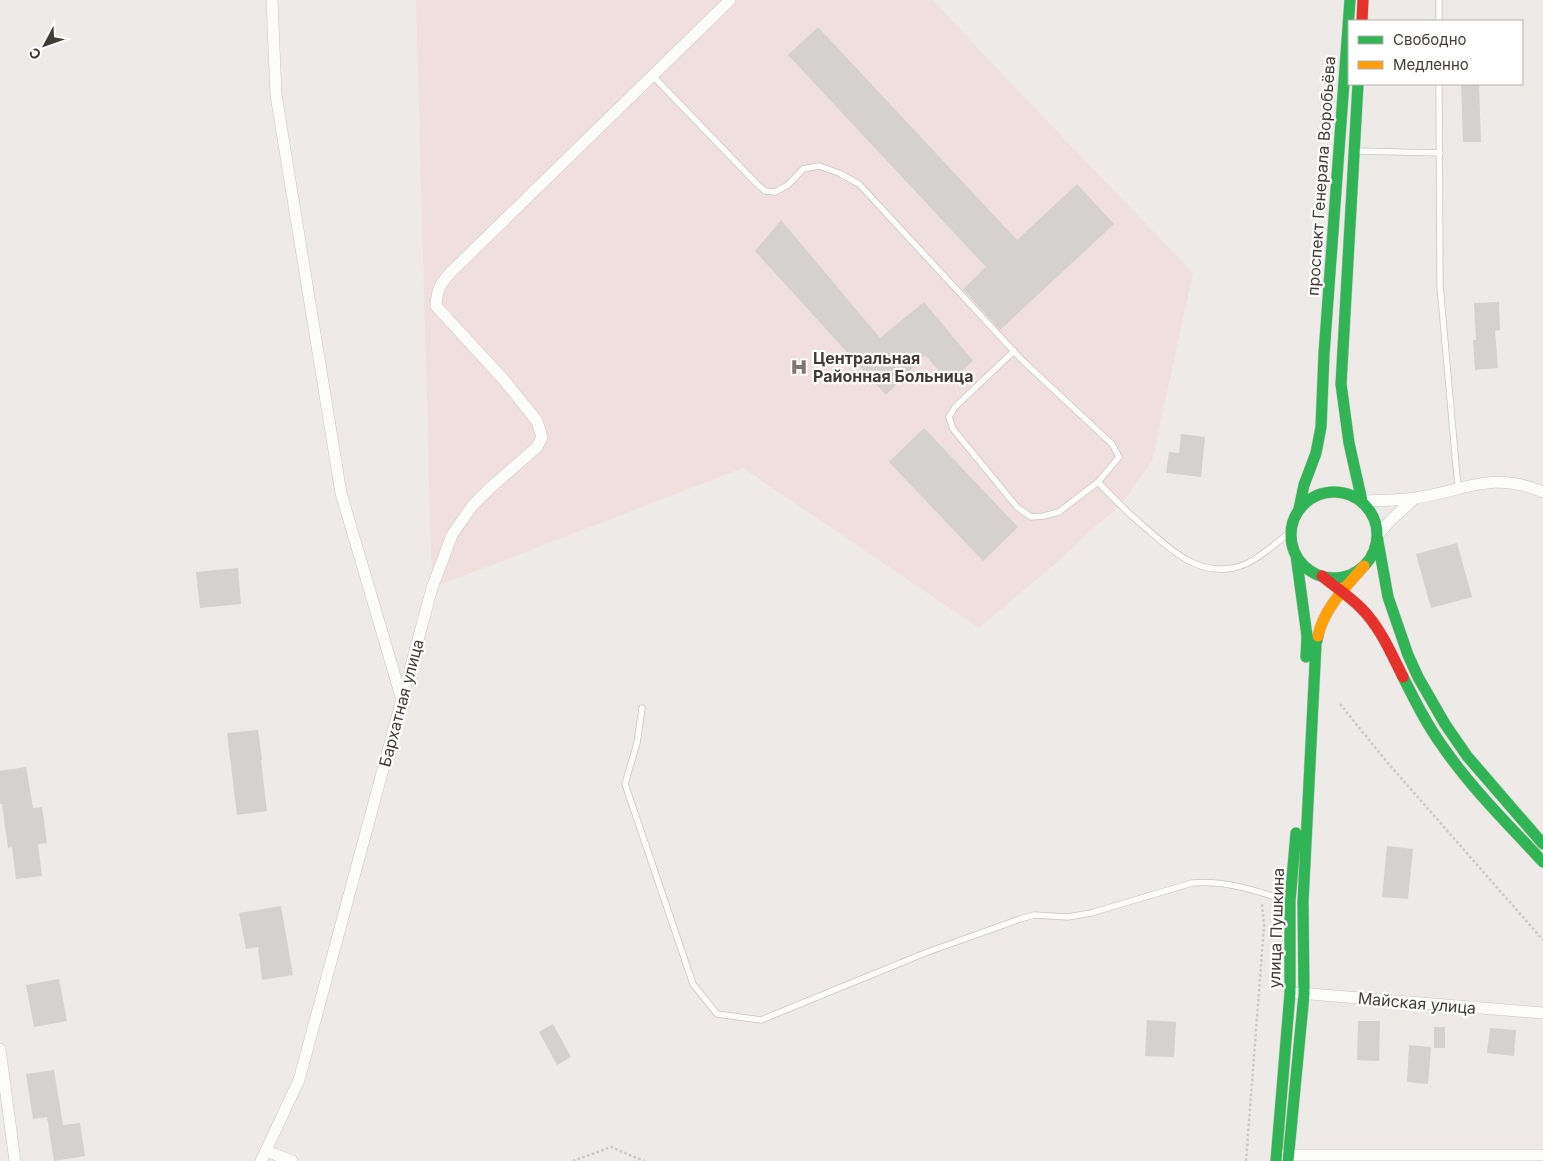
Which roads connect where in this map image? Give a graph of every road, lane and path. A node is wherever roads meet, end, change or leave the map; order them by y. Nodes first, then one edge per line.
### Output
1 (272, 0) edge
2 (730, 0) edge
3 (1350, 0) edge
4 (1363, 0) edge
5 (1439, 0) edge
6 (1349, 20) edge
7 (1362, 20) edge
8 (1439, 20) edge
9 (1348, 27) edge
10 (652, 74) junction
11 (1358, 85) edge
12 (1439, 85) edge
13 (1354, 151) junction
14 (1440, 153) junction
15 (1014, 351) junction
16 (1098, 482) junction
17 (1458, 488) junction
18 (1543, 492) edge
19 (1415, 498) junction
20 (1362, 501) junction
21 (1299, 509) junction
22 (1292, 532) junction
23 (1377, 536) junction
24 (1296, 555) junction
25 (1364, 566) junction
26 (1322, 576) junction
27 (1342, 592) junction
28 (1369, 617) junction
29 (1320, 628) junction
30 (402, 702) junction
31 (1340, 704) dead end
32 (642, 708) dead end
33 (1543, 844) edge
34 (1543, 862) edge
35 (1262, 892) junction
36 (1290, 901) junction
37 (1303, 902) junction
38 (1543, 940) edge
39 (1290, 993) junction
40 (1304, 994) junction
41 (1543, 1013) edge
42 (0, 1049) edge
43 (1543, 1155) edge
44 (263, 1156) edge
45 (1282, 1158) edge
46 (15, 1161) edge
47 (292, 1161) edge
48 (573, 1161) edge
49 (644, 1161) edge
50 (1246, 1161) edge

1 - 30 street
2 - 10 street
3 - 6 main road, проспект Генерала Воробьёва
4 - 7 main road
5 - 8 lane
9 - 21 main road, проспект Генерала Воробьёва
10 - 15 lane
10 - 30 street, Бархатная улица
11 - 13 main road, проспект Генерала Воробьёва
12 - 14 lane
13 - 14 lane
13 - 20 main road, проспект Генерала Воробьёва
14 - 17 lane
15 - 16 lane
15 - 16 lane
16 - 22 lane
17 - 18 street
17 - 19 street
19 - 20 street
19 - 23 street
20 - 21 main road
20 - 23 main road
21 - 22 main road
22 - 24 main road
23 - 25 main road
23 - 33 main road
24 - 26 main road
24 - 36 main road, улица Пушкина
25 - 26 main road
25 - 27 main road
26 - 27 main road
27 - 28 main road
27 - 29 main road
28 - 29 main road
28 - 34 main road
29 - 37 main road
30 - 44 street, Бархатная улица
31 - 38 path
32 - 35 lane
35 - 36 lane
35 - 50 path
36 - 37 lane
36 - 39 main road, улица Пушкина
37 - 40 main road
39 - 40 street, Майская улица
39 - 45 main road, улица Пушкина
40 - 41 street, Майская улица
40 - 45 main road
42 - 46 street
43 - 45 street
44 - 47 street
48 - 49 path

